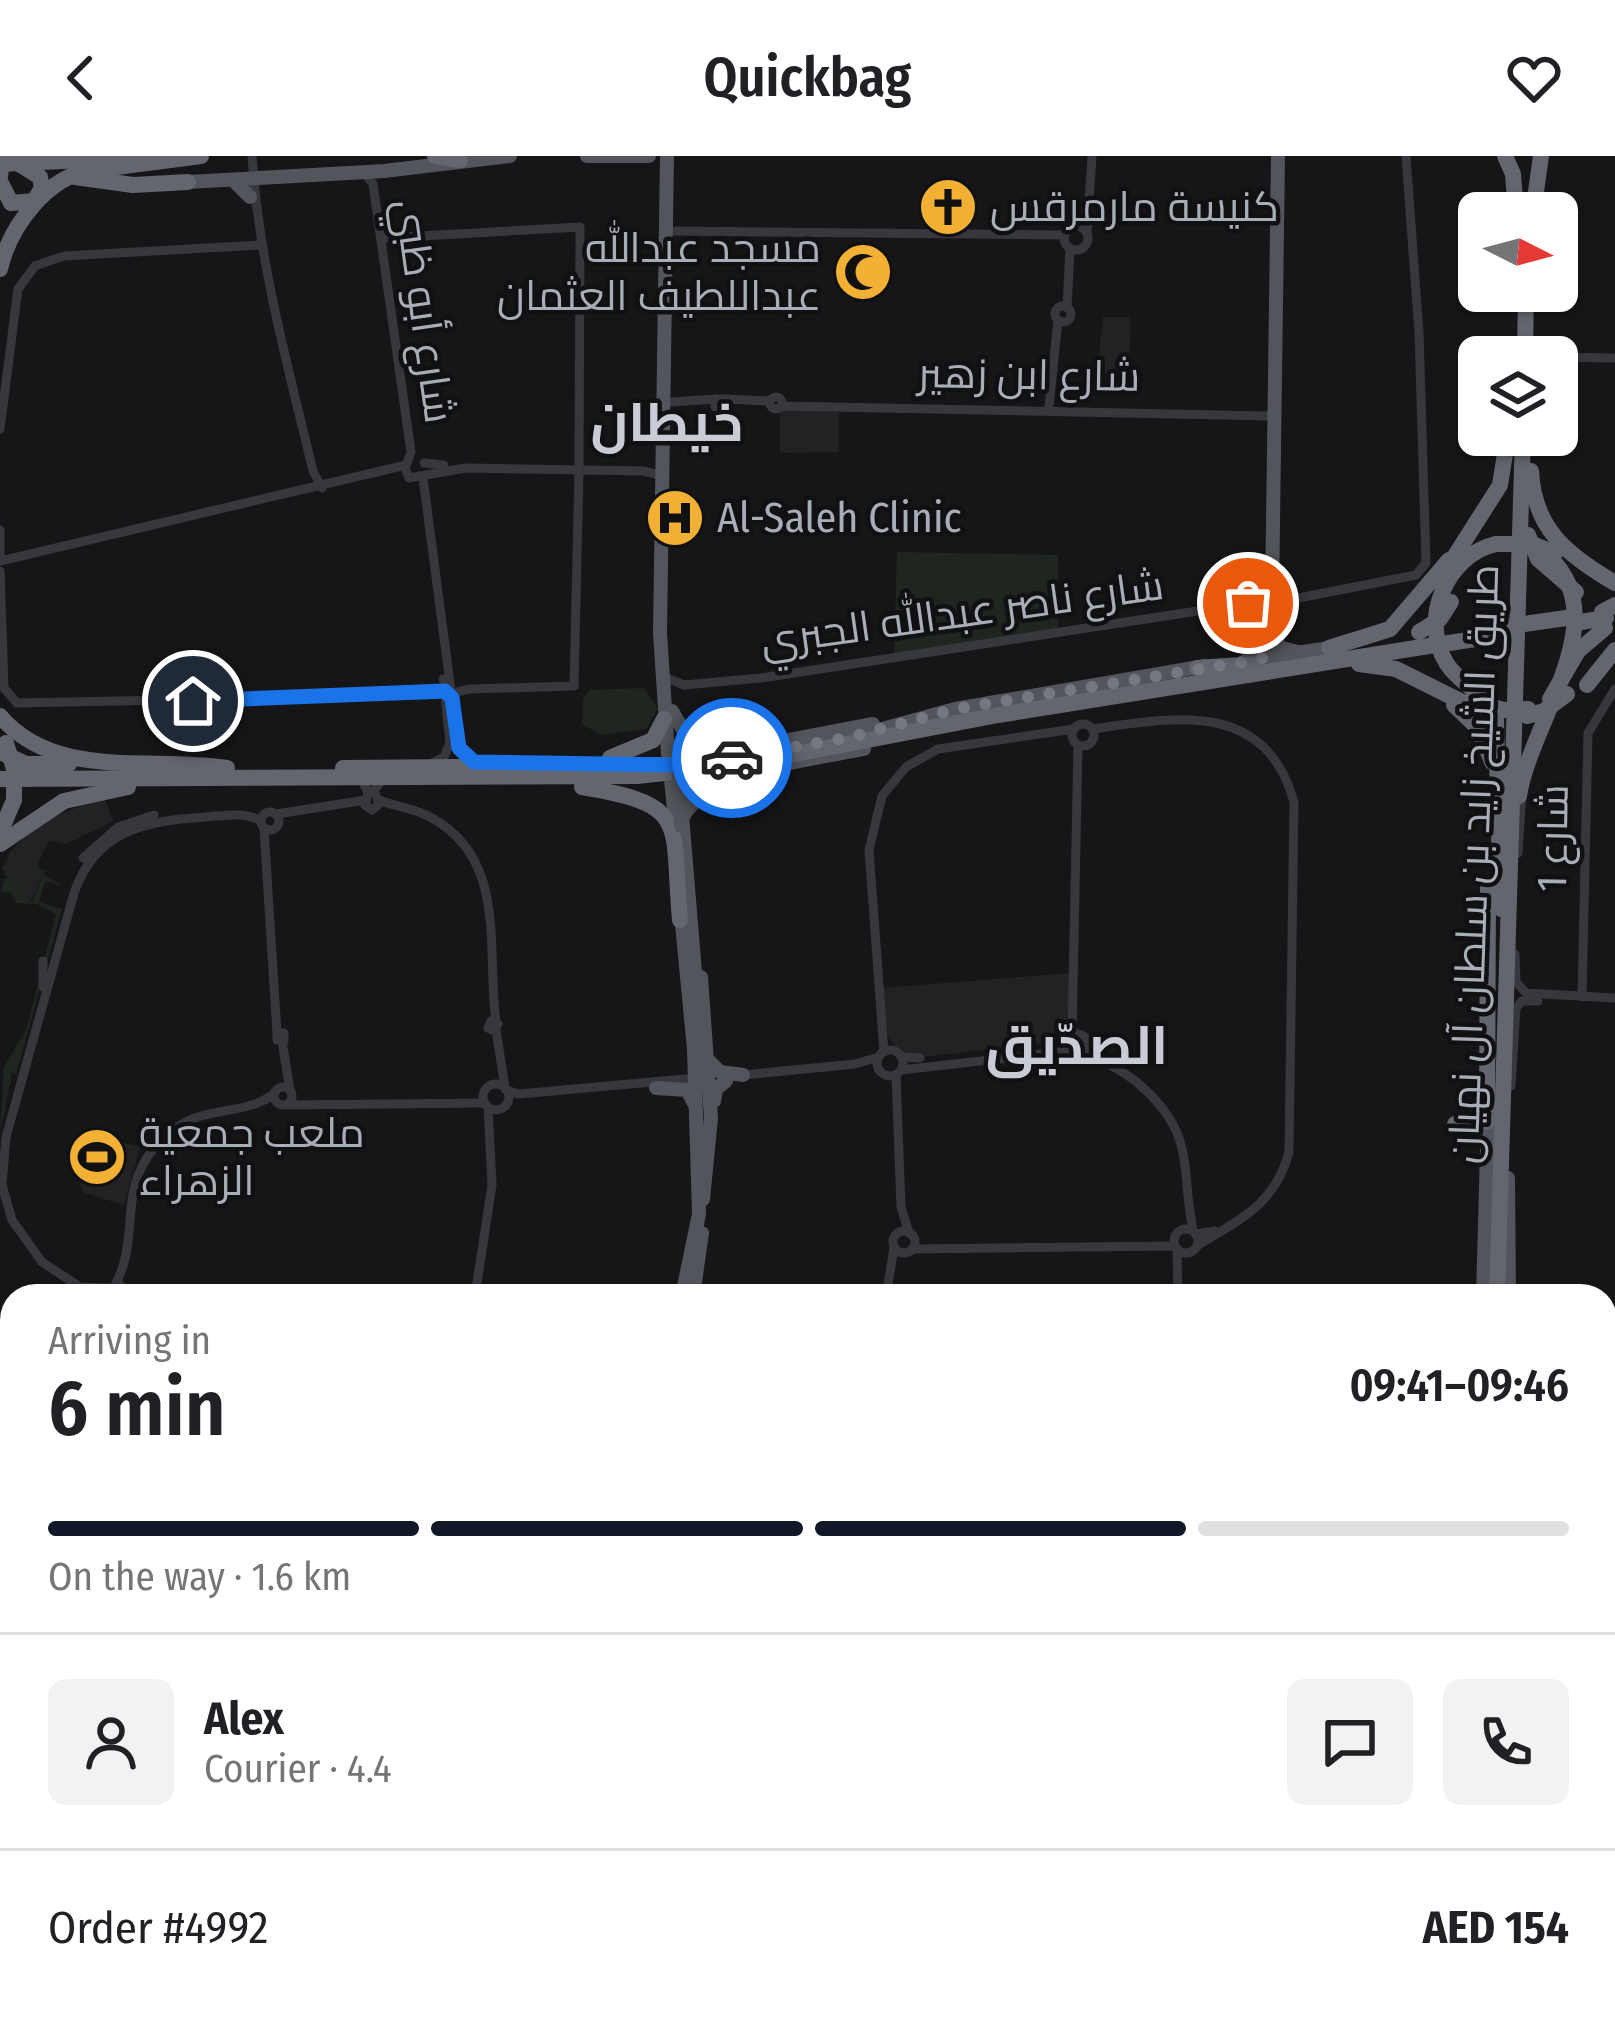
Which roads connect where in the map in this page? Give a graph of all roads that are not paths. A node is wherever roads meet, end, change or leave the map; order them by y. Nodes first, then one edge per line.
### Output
1 (40, 156) edge
2 (201, 156) edge
3 (250, 156) edge
4 (435, 156) edge
5 (526, 156) edge
6 (587, 156) edge
7 (649, 156) edge
8 (667, 156) edge
9 (679, 156) edge
10 (1090, 156) edge
11 (1275, 156) edge
12 (1406, 156) edge
13 (1505, 156) edge
14 (1526, 156) edge
15 (1541, 156) edge
16 (508, 157) edge
17 (156, 159) edge
18 (69, 160) junction
19 (460, 160) junction
20 (8, 164) edge
21 (373, 172) junction
22 (673, 176) junction
23 (188, 182) junction
24 (1085, 183) junction
25 (255, 184) junction
26 (52, 187) junction
27 (1518, 192) edge
28 (1525, 192) edge
29 (1530, 192) edge
30 (378, 211) junction
31 (1087, 231) junction
32 (678, 235) junction
33 (385, 238) junction
34 (1068, 240) junction
35 (257, 244) junction
36 (671, 260) junction
37 (0, 269) edge
38 (1274, 288) junction
39 (394, 317) junction
40 (670, 357) junction
41 (1578, 358) edge
42 (1615, 360) edge
43 (1578, 361) edge
44 (672, 402) junction
45 (1048, 407) junction
46 (1268, 416) junction
47 (0, 429) edge
48 (668, 432) junction
49 (664, 456) junction
50 (1512, 456) edge
51 (1520, 456) edge
52 (1520, 456) edge
53 (1523, 456) edge
54 (1526, 456) edge
55 (579, 468) junction
56 (638, 469) junction
57 (416, 470) junction
58 (664, 476) junction
59 (317, 487) junction
60 (667, 498) junction
61 (1269, 499) junction
62 (245, 509) junction
63 (1488, 510) junction
64 (0, 530) edge
65 (1494, 548) junction
66 (1553, 556) junction
67 (2, 564) edge
68 (1615, 584) edge
69 (1265, 599) junction
70 (1609, 616) edge
71 (1270, 624) junction
72 (1417, 640) junction
73 (669, 641) junction
74 (1329, 648) junction
75 (1615, 650) edge
76 (1302, 653) junction
77 (661, 662) junction
78 (1257, 666) junction
79 (1197, 668) joint
80 (1409, 674) junction
81 (1615, 688) edge
82 (469, 689) junction
83 (447, 690) junction
84 (1166, 695) junction
85 (672, 698) junction
86 (1473, 704) junction
87 (1091, 706) junction
88 (1071, 710) junction
89 (1527, 712) junction
90 (998, 715) junction
91 (0, 716) edge
92 (919, 717) junction
93 (946, 732) junction
94 (1548, 732) junction
95 (864, 734) junction
96 (812, 735) junction
97 (1083, 735) junction
98 (985, 741) junction
99 (2, 742) edge
100 (454, 743) junction
101 (969, 748) junction
102 (739, 757) junction
103 (673, 760) junction
104 (1491, 760) junction
105 (130, 762) junction
106 (795, 763) junction
107 (494, 764) junction
108 (575, 765) junction
109 (227, 768) junction
110 (432, 771) junction
111 (322, 773) junction
112 (251, 776) junction
113 (552, 780) junction
114 (170, 783) junction
115 (1522, 783) junction
116 (3, 784) edge
117 (372, 797) junction
118 (1496, 804) junction
119 (270, 821) junction
120 (681, 822) junction
121 (0, 833) edge
122 (0, 844) edge
123 (1510, 857) junction
124 (1293, 887) junction
125 (1501, 909) junction
126 (686, 927) junction
127 (879, 936) junction
128 (273, 939) junction
129 (58, 943) junction
130 (279, 956) junction
131 (43, 961) dead end
132 (1289, 975) junction
133 (43, 987) junction
134 (1524, 996) junction
135 (1582, 997) junction
136 (1544, 998) junction
137 (1294, 1000) junction
138 (1615, 1000) edge
139 (26, 1025) dead end
140 (493, 1026) junction
141 (1502, 1034) junction
142 (280, 1037) junction
143 (28, 1038) junction
144 (1076, 1044) junction
145 (882, 1054) junction
146 (900, 1055) junction
147 (1287, 1062) junction
148 (822, 1070) junction
149 (743, 1075) joint
150 (891, 1076) junction
151 (703, 1078) junction
152 (18, 1084) junction
153 (1292, 1084) junction
154 (488, 1087) junction
155 (615, 1088) junction
156 (656, 1088) junction
157 (506, 1089) junction
158 (1510, 1091) junction
159 (283, 1096) junction
160 (1485, 1101) junction
161 (495, 1106) junction
162 (697, 1110) junction
163 (1487, 1122) junction
164 (1455, 1124) dead end
165 (0, 1141) edge
166 (0, 1203) edge
167 (701, 1206) junction
168 (1186, 1240) junction
169 (905, 1242) junction
170 (64, 1284) edge
171 (78, 1284) edge
172 (109, 1284) edge
173 (128, 1284) edge
174 (481, 1284) edge
175 (685, 1284) edge
176 (694, 1284) edge
177 (891, 1284) edge
178 (1182, 1284) edge
179 (1489, 1284) edge
180 (1491, 1284) edge
181 (1492, 1284) edge

1 - 20 highway
2 - 17 highway
3 - 25 street
4 - 19 highway
5 - 16 main road
6 - 7 main road
8 - 22 main road
9 - 22 main road
10 - 24 street
11 - 38 main road
12 - 69 street, شارع ناصر عبدالله الجبري
13 - 27 highway
14 - 28 highway
15 - 29 highway
16 - 19 main road
17 - 18 highway
17 - 26 highway, bridge
18 - 20 highway
18 - 23 highway
19 - 21 main road
21 - 25 main road
21 - 30 street, شارع أبو ظبي
22 - 32 main road
22 - 36 main road
23 - 25 main road
23 - 26 highway
24 - 31 street
24 - 34 street
25 - 35 street
26 - 37 highway
30 - 33 street, شارع أبو ظبي
30 - 39 street, شارع أبو ظبي
31 - 34 street
31 - 34 street
32 - 34 street
32 - 36 main road
33 - 39 street, شارع أبو ظبي
33 - 55 street
34 - 45 street
35 - 47 street
35 - 59 street
36 - 40 main road
38 - 46 main road
38 - 61 main road
39 - 57 street, شارع أبو ظبي
40 - 44 main road
40 - 48 main road
41 - 42 street
42 - 43 street
44 - 45 street, شارع ابن زهير
44 - 48 main road
45 - 46 street, شارع ابن زهير
46 - 61 main road
48 - 49 main road
48 - 60 main road
49 - 56 street
49 - 58 main road
50 - 63 highway
51 - 123 highway, طريق الشيخ زايد بن سلطان آل نهيان
52 - 125 highway, طريق الشيخ زايد بن سلطان آل نهيان
53 - 89 highway
54 - 68 highway
55 - 56 street
55 - 57 street
55 - 82 street
56 - 58 street
57 - 59 street
57 - 62 street
57 - 83 street, شارع أبو ظبي
58 - 60 main road
59 - 62 street
60 - 73 main road
60 - 77 main road
61 - 69 main road
61 - 69 main road
62 - 67 street
63 - 74 highway
63 - 86 highway
64 - 67 street
65 - 66 highway, bridge
65 - 72 highway, bridge
65 - 118 highway
66 - 68 highway
66 - 94 highway
67 - 83 street
69 - 71 main road
69 - 85 street, شارع ناصر عبدالله الجبري
70 - 72 highway, bridge
70 - 89 highway, bridge
71 - 76 main road
71 - 78 main road
72 - 74 highway
72 - 78 highway
73 - 77 main road
73 - 85 main road
74 - 76 main road
75 - 94 highway
76 - 78 main road
77 - 85 main road
78 - 79 highway
78 - 84 highway
78 - 90 highway
78 - 95 highway
79 - 92 main road
80 - 84 highway
80 - 86 highway
80 - 104 highway
81 - 135 street, شارع 1
82 - 83 street
82 - 83 street
83 - 100 street, شارع أبو ظبي
84 - 87 main road
85 - 96 main road
85 - 103 main road
85 - 108 highway
86 - 89 highway, bridge
87 - 88 main road
87 - 97 street
88 - 93 main road
88 - 97 street
90 - 93 highway
90 - 102 highway
91 - 105 highway
92 - 95 main road
92 - 96 main road
93 - 106 main road
94 - 115 highway
95 - 103 highway
96 - 102 main road
97 - 98 street
97 - 101 street
97 - 124 street
97 - 144 street
98 - 101 street
98 - 127 street
99 - 105 highway
99 - 116 highway, bridge
100 - 107 street
100 - 110 street
101 - 127 street
102 - 106 highway
102 - 113 highway
102 - 120 main road, bridge
103 - 108 highway
103 - 111 highway
103 - 120 main road
103 - 126 main road
104 - 118 highway
104 - 160 highway
105 - 109 highway
106 - 120 main road
107 - 108 highway
107 - 110 highway
109 - 111 highway
109 - 116 highway
110 - 111 highway
110 - 113 highway
110 - 117 highway
111 - 112 highway
111 - 117 highway
112 - 114 highway
112 - 116 highway
113 - 126 highway
114 - 116 highway
114 - 122 highway
115 - 123 highway
115 - 134 street
116 - 121 highway
117 - 119 street
117 - 140 street
118 - 125 highway
119 - 128 street
119 - 129 street
119 - 130 street
120 - 126 main road
123 - 141 highway, طريق الشيخ زايد بن سلطان آل نهيان
124 - 132 street
124 - 137 street
125 - 141 highway, طريق الشيخ زايد بن سلطان آل نهيان
126 - 151 main road
126 - 151 main road
127 - 145 street
127 - 146 street
128 - 130 street
128 - 142 street
129 - 133 street
129 - 152 street
130 - 142 street
131 - 133 street
132 - 137 street
132 - 147 street
133 - 143 street
134 - 136 street
134 - 158 street
135 - 136 street
135 - 138 street
136 - 138 street
137 - 153 street
139 - 143 street
140 - 154 street
140 - 157 street
141 - 158 main road
141 - 163 main road
141 - 180 highway, طريق الشيخ زايد بن سلطان آل نهيان
142 - 159 street
143 - 152 street
144 - 146 street
144 - 150 street
144 - 168 street
145 - 146 street
145 - 148 street
145 - 150 street
146 - 150 street
147 - 153 street
147 - 168 street
148 - 149 street
148 - 150 street
148 - 151 street
149 - 151 main road
150 - 169 street
151 - 155 street
151 - 156 street
151 - 162 main road
151 - 167 main road
151 - 167 main road
152 - 165 street
152 - 171 street
153 - 168 street
154 - 157 street
154 - 159 street
154 - 161 street
155 - 156 street
155 - 157 street
155 - 161 street
156 - 162 main road
157 - 161 street
158 - 181 main road
159 - 161 street
159 - 172 street
159 - 173 street
160 - 163 highway
160 - 164 highway
161 - 174 street
162 - 167 main road
163 - 179 main road
166 - 170 street
167 - 175 main road
167 - 176 main road
168 - 169 street
168 - 178 street
169 - 177 street

